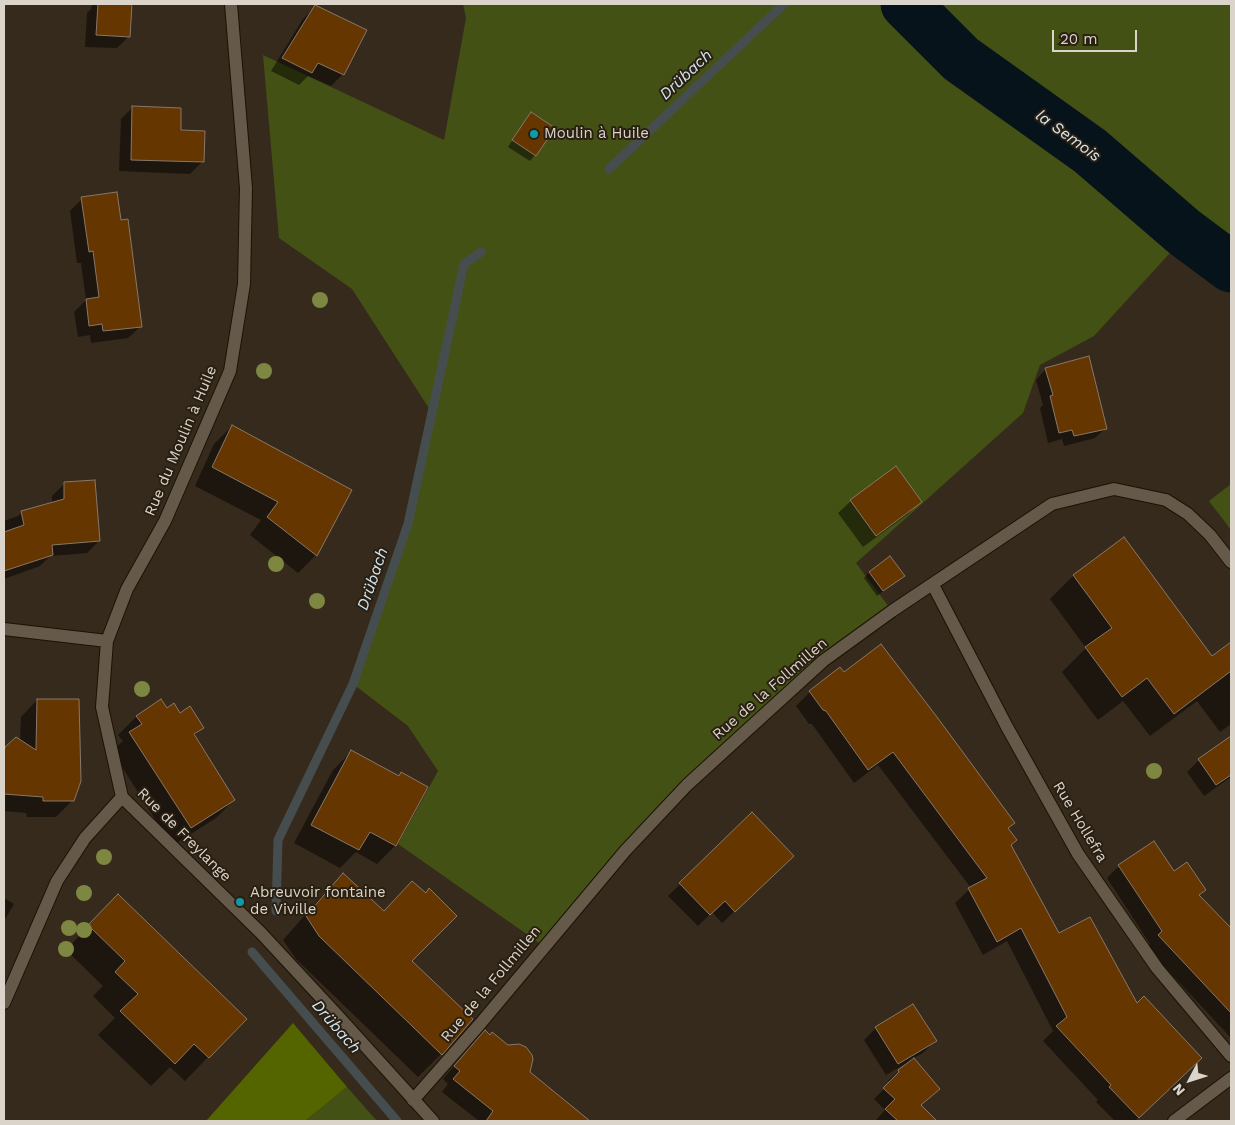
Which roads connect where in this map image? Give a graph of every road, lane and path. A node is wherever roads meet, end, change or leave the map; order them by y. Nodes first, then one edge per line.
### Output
1 (231, 4) edge
2 (1231, 562) edge
3 (933, 584) junction
4 (4, 629) edge
5 (107, 641) junction
6 (122, 796) junction
7 (4, 1003) edge
8 (1231, 1056) edge
9 (1231, 1078) edge
10 (413, 1100) junction
11 (433, 1121) edge
12 (1174, 1121) edge

1 - 5 street, Rue du Moulin à Huile
2 - 3 street, Rue de la Follmillen
3 - 8 street, Rue Hollefra
3 - 10 street, Rue de la Follmillen
4 - 5 street
5 - 6 street, Rue de Freylange
6 - 7 street
6 - 10 street, Rue de Freylange
9 - 12 street
10 - 11 street, Rue de Freylange

